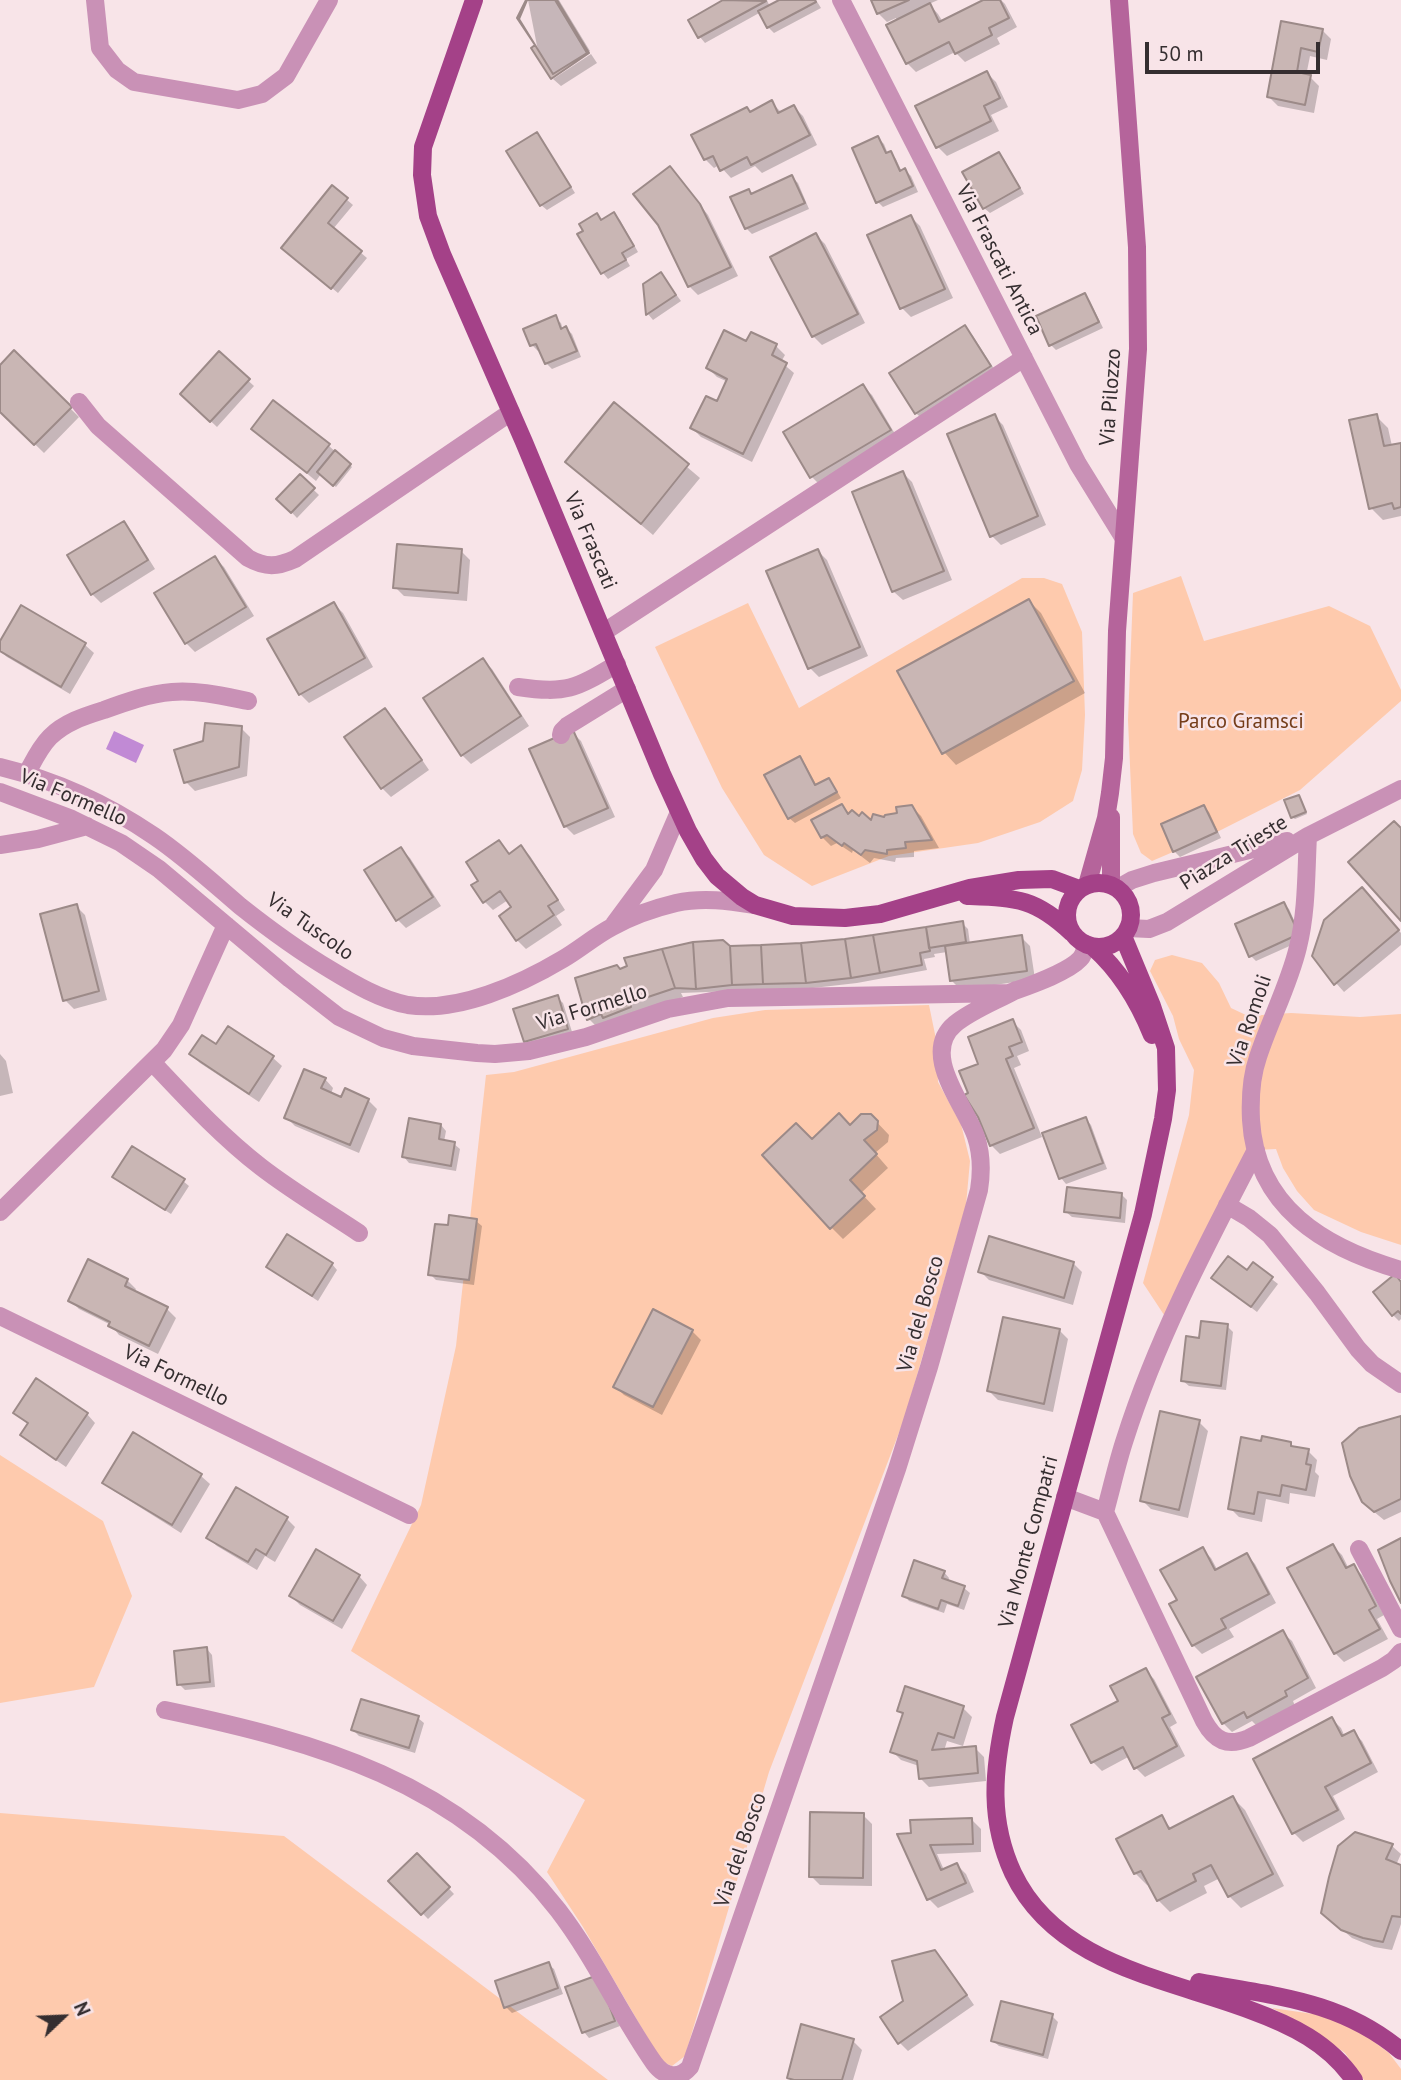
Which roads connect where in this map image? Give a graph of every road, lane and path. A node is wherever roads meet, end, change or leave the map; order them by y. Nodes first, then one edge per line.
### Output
1 (95, 0) edge
2 (329, 0) edge
3 (474, 0) edge
4 (841, 0) edge
5 (1119, 0) edge
6 (1024, 358) junction
7 (79, 402) dead end
8 (511, 412) junction
9 (1124, 537) junction
10 (604, 632) junction
11 (617, 664) junction
12 (518, 687) dead end
13 (627, 690) junction
14 (248, 701) dead end
15 (561, 735) dead end
16 (0, 766) edge
17 (27, 773) junction
18 (1401, 789) edge
19 (0, 792) edge
20 (1110, 797) junction
21 (679, 812) junction
22 (87, 825) junction
23 (1308, 836) junction
24 (0, 845) edge
25 (1114, 886) junction
26 (1083, 887) junction
27 (933, 900) junction
28 (755, 905) junction
29 (226, 925) junction
30 (612, 927) junction
31 (1126, 932) junction
32 (1085, 942) junction
33 (1013, 991) junction
34 (153, 1063) junction
35 (1167, 1071) junction
36 (1255, 1150) junction
37 (1227, 1205) junction
38 (0, 1212) edge
39 (359, 1233) dead end
40 (1401, 1270) edge
41 (0, 1316) edge
42 (1401, 1384) edge
43 (1065, 1497) junction
44 (1105, 1512) junction
45 (409, 1515) dead end
46 (1359, 1549) dead end
47 (1401, 1629) edge
48 (1401, 1652) edge
49 (164, 1710) dead end
50 (1130, 1970) junction
51 (1401, 2051) edge
52 (695, 2074) edge
53 (1354, 2080) edge

1 - 2 street
3 - 8 main road, Via Frascati
4 - 6 street, Via Frascati Antica
5 - 9 main road, Via Pilozzo
6 - 9 street, Via Frascati Antica
6 - 10 street
7 - 8 street
8 - 10 main road, Via Frascati
9 - 20 main road, Via Pilozzo
10 - 11 main road, Via Frascati
11 - 12 street
11 - 13 main road, Via Frascati
13 - 15 street
13 - 21 main road, Via Frascati
14 - 17 street
16 - 17 street, Via Tuscolo
17 - 30 street, Via Tuscolo
18 - 23 street
19 - 22 street, Via Formello
20 - 25 main road, Via Pilozzo
20 - 26 main road, Via Pilozzo
21 - 28 main road, Via Frascati
21 - 30 street
22 - 24 street
22 - 29 street, Via Formello
23 - 25 street, Piazza Trieste
23 - 31 street, Piazza Trieste
23 - 36 street, Via Romoli
25 - 26 main road
25 - 31 main road
26 - 27 main road, Via Frascati
26 - 32 main road
27 - 28 main road, Via Frascati
27 - 32 main road, Via Frascati
28 - 30 street
29 - 33 street, Via Formello
29 - 34 street
31 - 32 main road
31 - 35 main road, Via Monte Compatri
32 - 33 street
32 - 35 main road, Via Monte Compatri
33 - 52 street, Via del Bosco
34 - 38 street
34 - 39 street
35 - 43 main road, Via Monte Compatri
36 - 37 street
36 - 40 street, Via Romoli
37 - 42 street
37 - 44 street
41 - 45 street, Via Formello
43 - 44 street
43 - 50 main road, Via Monte Compatri
44 - 48 street
46 - 47 street
49 - 52 street, Via del Bosco
50 - 51 main road, Via Monte Compatri
50 - 53 main road, Via Monte Compatri

